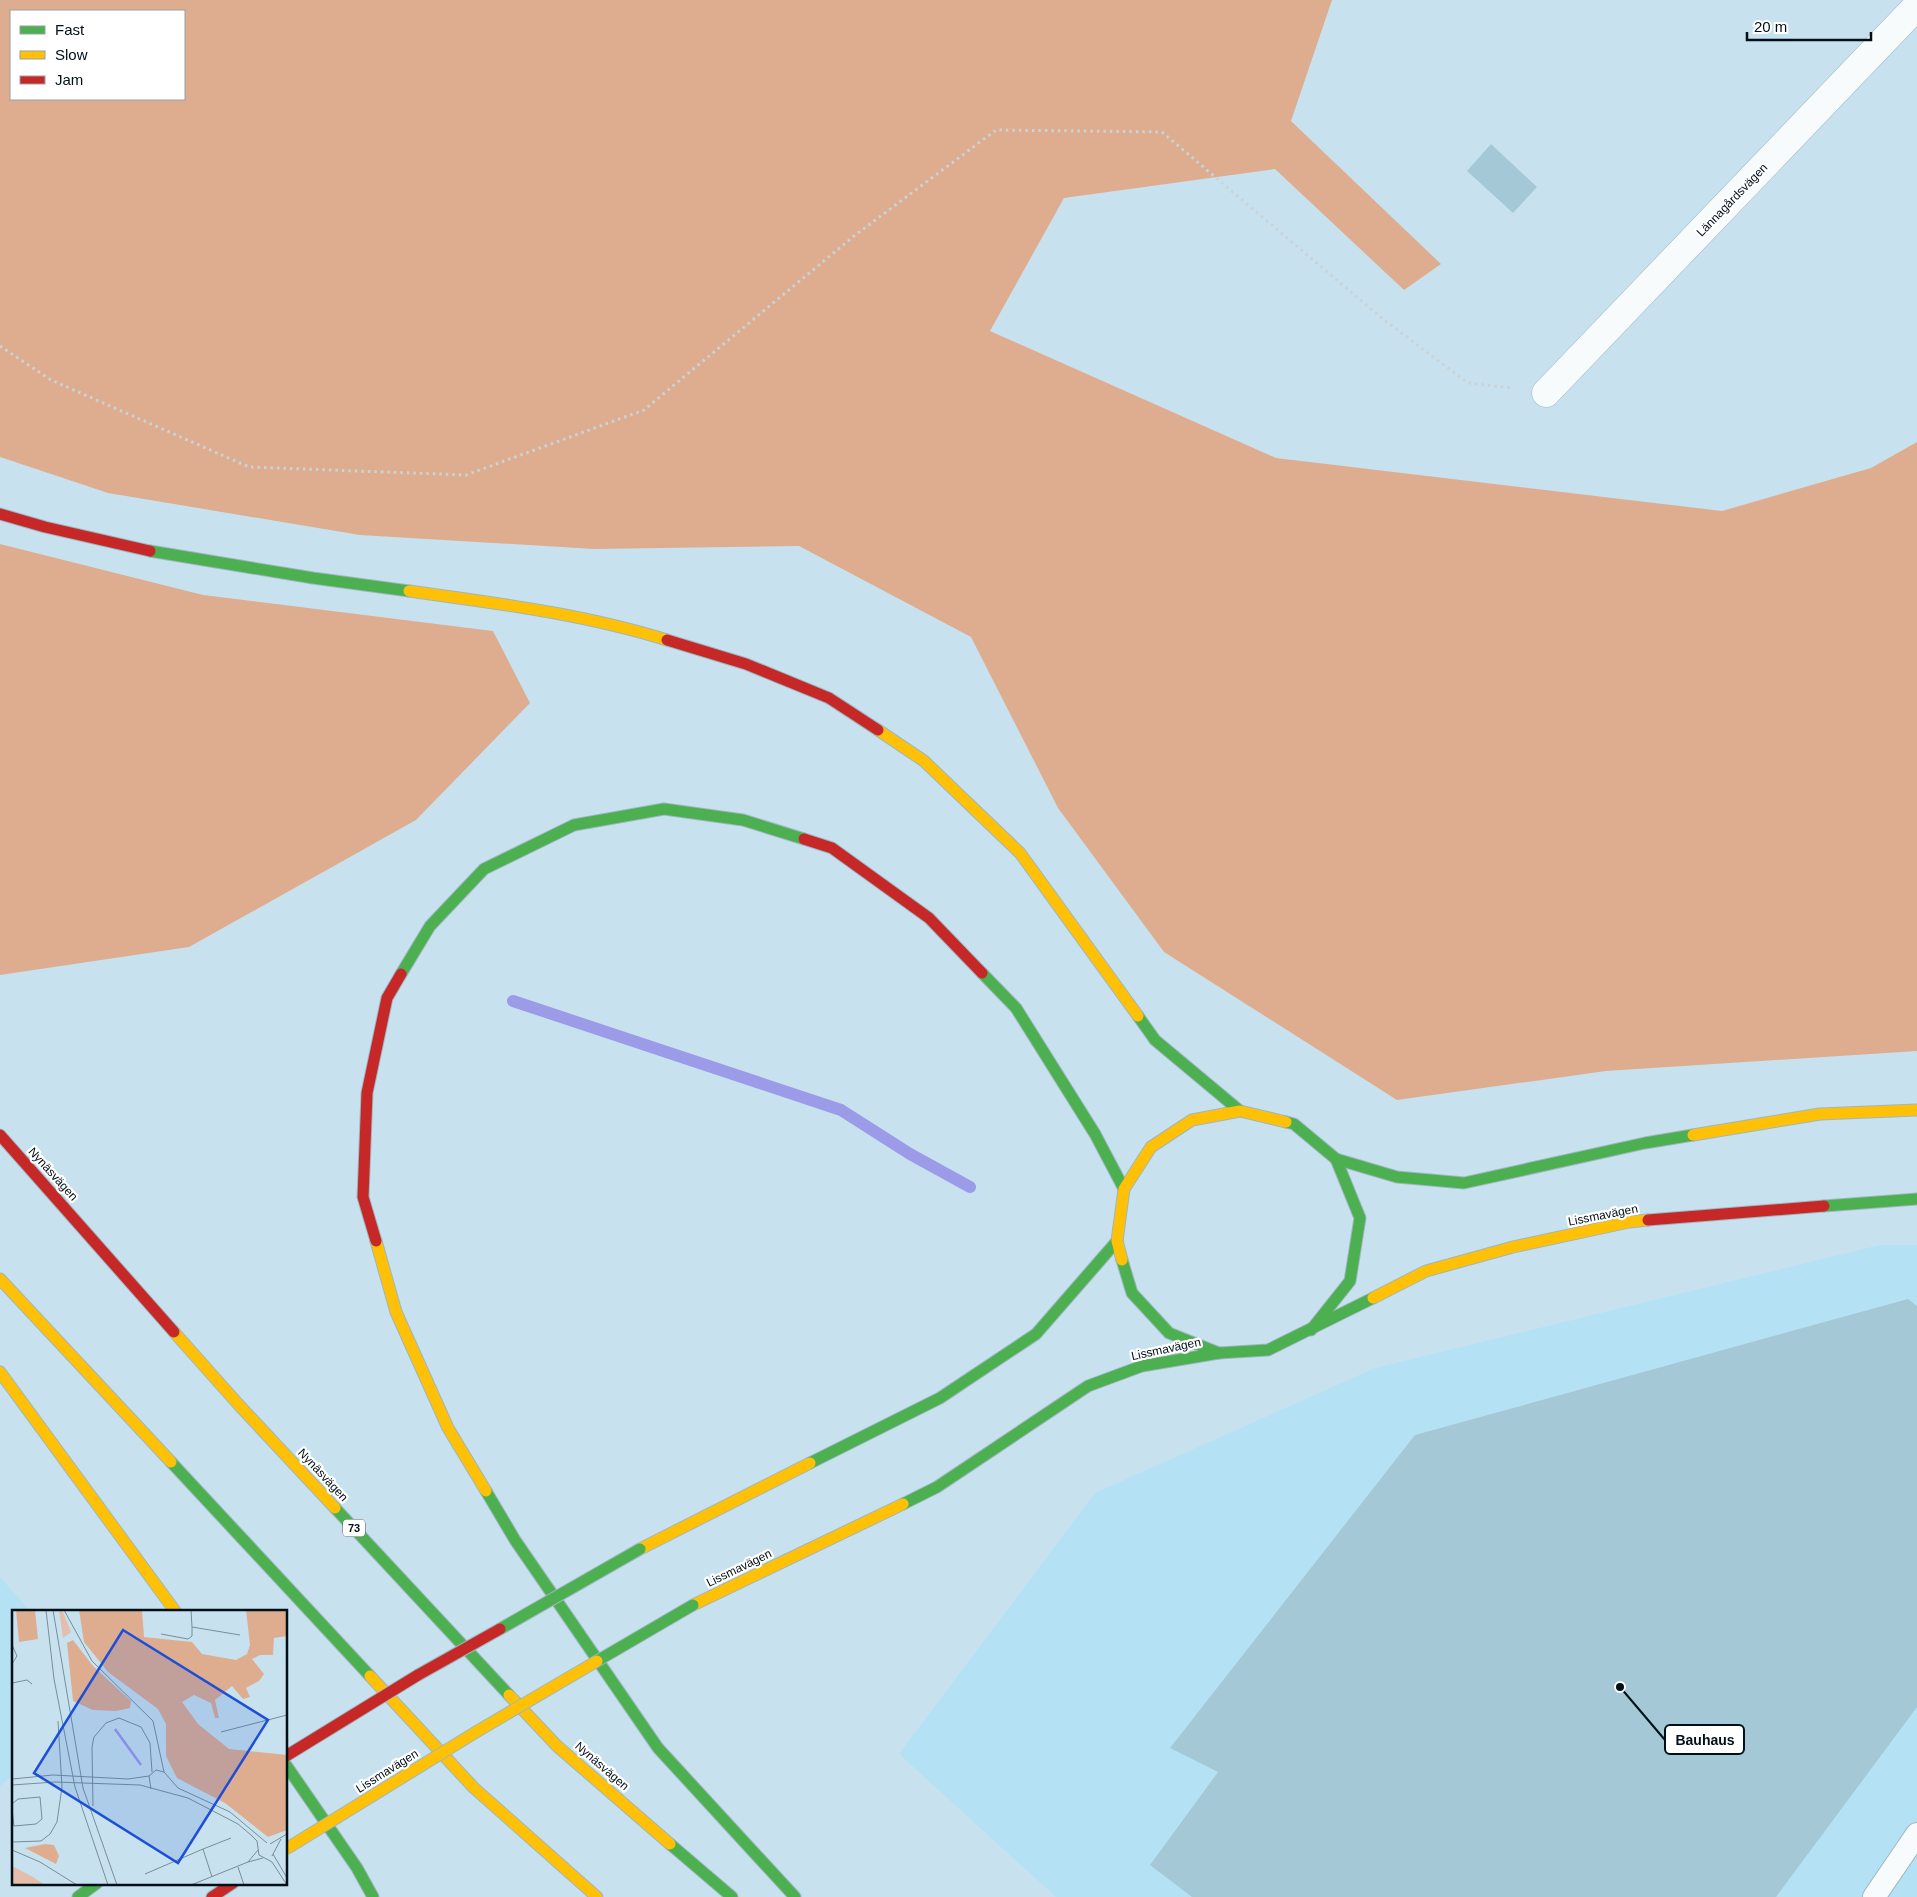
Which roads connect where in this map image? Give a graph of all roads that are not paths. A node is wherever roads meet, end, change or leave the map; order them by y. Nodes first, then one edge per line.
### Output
1 (1917, 6) edge
2 (1546, 393) road end
3 (0, 514) edge
4 (1917, 1110) edge
5 (1240, 1111) junction
6 (0, 1135) edge
7 (1336, 1159) junction
8 (1124, 1189) junction
9 (1917, 1199) edge
10 (1117, 1241) junction
11 (0, 1279) edge
12 (1312, 1330) junction
13 (1220, 1353) junction
14 (0, 1372) edge
15 (174, 1610) edge
16 (288, 1755) edge
17 (288, 1768) edge
18 (1917, 1834) edge
19 (288, 1848) edge
20 (96, 1884) edge
21 (231, 1884) edge
22 (78, 1897) edge
23 (212, 1897) edge
24 (373, 1897) edge
25 (597, 1897) edge
26 (732, 1897) edge
27 (795, 1897) edge
28 (1874, 1897) edge

1 - 2 street, Lännagårdsvägen
3 - 5 main road
4 - 7 main road
5 - 7 main road
5 - 8 main road
6 - 26 main road, Nynäsvägen / 73
7 - 12 main road
8 - 10 main road
8 - 27 main road
9 - 12 main road, Lissmavägen
10 - 13 main road
10 - 16 main road, bridge
11 - 25 main road
12 - 13 main road, Lissmavägen
13 - 19 main road, Lissmavägen, bridge
14 - 15 main road
17 - 24 main road
18 - 28 lane
20 - 22 main road
21 - 23 main road

